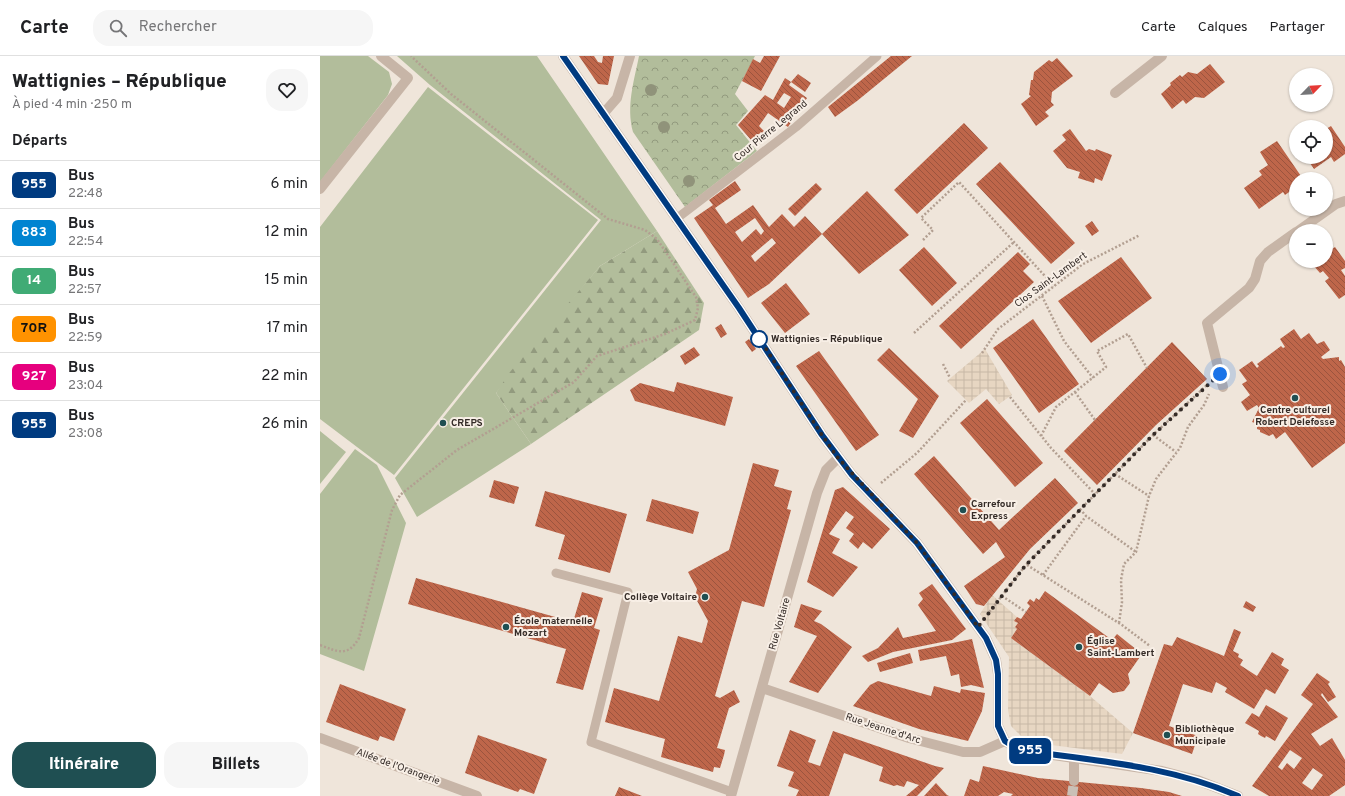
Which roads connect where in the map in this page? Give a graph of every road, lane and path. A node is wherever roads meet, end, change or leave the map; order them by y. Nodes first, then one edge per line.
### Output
1 (381, 56) edge
2 (411, 56) edge
3 (563, 56) edge
4 (630, 56) edge
5 (877, 56) edge
6 (1162, 56) edge
7 (1115, 93) dead end
8 (603, 114) junction
9 (320, 189) edge
10 (1345, 201) edge
11 (676, 219) junction
12 (1308, 224) edge
13 (1140, 235) dead end
14 (1289, 238) edge
15 (923, 240) dead end
16 (1014, 242) junction
17 (1054, 286) junction
18 (1042, 296) junction
19 (914, 333) dead end
20 (982, 353) dead end
21 (943, 364) dead end
22 (1147, 368) dead end
23 (1220, 374) junction
24 (950, 378) dead end
25 (1093, 378) junction
26 (1223, 387) dead end
27 (1075, 392) junction
28 (1010, 397) dead end
29 (966, 400) dead end
30 (1095, 420) dead end
31 (1153, 435) junction
32 (1041, 436) junction
33 (1176, 452) junction
34 (838, 458) junction
35 (1115, 474) junction
36 (870, 493) junction
37 (1095, 494) junction
38 (1149, 496) junction
39 (1080, 509) junction
40 (1086, 516) junction
41 (1136, 552) junction
42 (1027, 565) junction
43 (556, 573) dead end
44 (1043, 575) junction
45 (1002, 596) junction
46 (1026, 612) dead end
47 (1119, 623) junction
48 (978, 627) junction
49 (320, 645) edge
50 (1150, 646) dead end
51 (762, 688) junction
52 (320, 738) edge
53 (1005, 741) junction
54 (1074, 758) junction
55 (1074, 781) tunnel mouth
56 (731, 794) edge
57 (477, 796) edge
58 (1238, 796) edge

1 - 9 street
2 - 49 path
3 - 8 street
4 - 8 street
5 - 11 lane, Cour Pierre Legrand
6 - 7 street
8 - 11 street
10 - 12 street
11 - 34 street
13 - 17 path, Clos Saint-Lambert
14 - 23 street
15 - 16 path
16 - 17 path
16 - 19 path
17 - 18 path, Clos Saint-Lambert
18 - 20 path, Clos Saint-Lambert
18 - 25 path
21 - 24 path
22 - 25 path
23 - 26 street
23 - 31 path
23 - 33 path
25 - 27 path
27 - 30 path
27 - 32 path
28 - 32 path
29 - 36 path
31 - 33 path
31 - 35 path
32 - 37 path
33 - 38 path
34 - 36 street
34 - 51 street, Rue Voltaire
35 - 37 path
35 - 38 path
36 - 48 street
37 - 39 path
38 - 41 path
39 - 40 path
39 - 42 path
40 - 41 path
40 - 44 path
41 - 47 path
42 - 44 path
42 - 45 path
43 - 56 lane
44 - 47 path
45 - 46 path
45 - 48 path
47 - 50 path
48 - 53 street
51 - 53 street, Rue Jeanne d'Arc
51 - 56 street, Rue Voltaire
52 - 57 street, Allée de l'Orangerie
53 - 54 street
54 - 55 street
54 - 58 street

